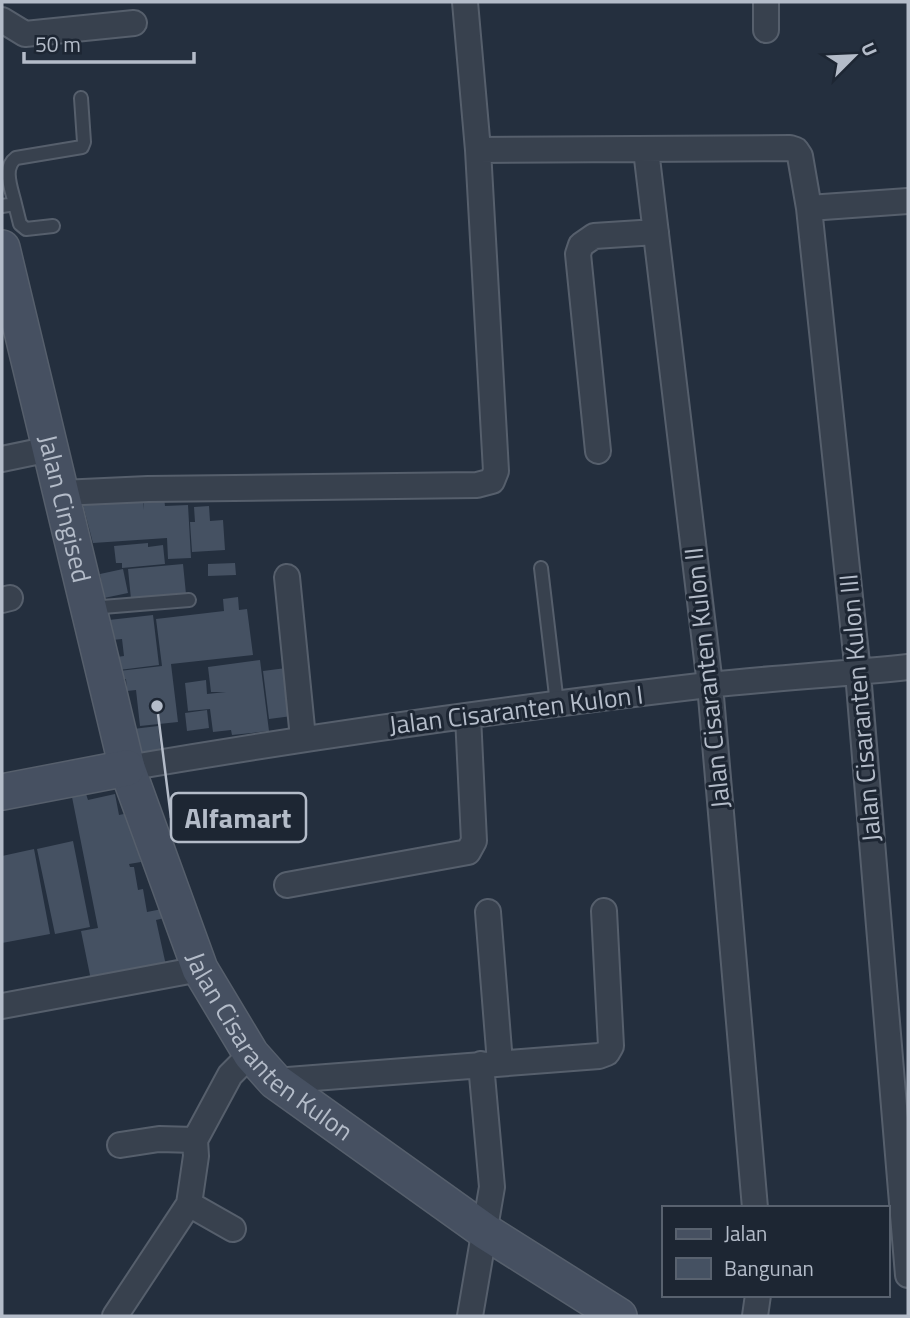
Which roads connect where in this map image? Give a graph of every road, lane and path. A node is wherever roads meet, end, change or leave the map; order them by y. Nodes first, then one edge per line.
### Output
1 (466, 2) edge
2 (766, 2) edge
3 (2, 20) edge
4 (134, 23) dead end
5 (766, 30) dead end
6 (81, 98) dead end
7 (478, 150) junction
8 (646, 150) junction
9 (908, 201) edge
10 (15, 204) junction
11 (2, 206) edge
12 (809, 208) junction
13 (53, 226) dead end
14 (656, 232) junction
15 (2, 248) edge
16 (11, 320) edge
17 (50, 449) junction
18 (598, 451) dead end
19 (2, 459) edge
20 (61, 493) junction
21 (541, 568) dead end
22 (287, 577) dead end
23 (189, 600) dead end
24 (89, 608) junction
25 (908, 667) edge
26 (858, 673) junction
27 (710, 685) junction
28 (557, 704) junction
29 (468, 716) junction
30 (303, 738) junction
31 (127, 768) junction
32 (2, 792) edge
33 (287, 885) dead end
34 (604, 911) dead end
35 (488, 912) dead end
36 (200, 970) junction
37 (2, 1006) edge
38 (251, 1054) junction
39 (490, 1064) junction
40 (275, 1081) junction
41 (195, 1140) junction
42 (120, 1145) dead end
43 (189, 1204) junction
44 (755, 1206) edge
45 (233, 1229) dead end
46 (486, 1232) junction
47 (908, 1275) edge
48 (758, 1297) edge
49 (115, 1316) edge
50 (470, 1316) edge
51 (619, 1316) edge
52 (755, 1316) edge

1 - 7 street
2 - 5 street
3 - 4 street
6 - 10 lane
7 - 8 street
7 - 20 street
8 - 12 street, Jalan Cisaranten Kulon III
8 - 14 street, Jalan Cisaranten Kulon II
9 - 12 street
10 - 11 lane
10 - 13 lane
12 - 26 street, Jalan Cisaranten Kulon III
14 - 18 street
14 - 27 street, Jalan Cisaranten Kulon II
15 - 16 main road, Jalan Cingised
16 - 17 main road, Jalan Cingised
17 - 19 street
17 - 20 main road, Jalan Cingised
20 - 24 main road, Jalan Cingised
21 - 28 lane
22 - 30 street
23 - 24 lane
24 - 31 main road, Jalan Cingised
25 - 26 street, Jalan Cisaranten Kulon I
26 - 27 street, Jalan Cisaranten Kulon I
26 - 47 street, Jalan Cisaranten Kulon III
27 - 28 street, Jalan Cisaranten Kulon I
27 - 44 street, Jalan Cisaranten Kulon II
28 - 29 street, Jalan Cisaranten Kulon I
29 - 30 street, Jalan Cisaranten Kulon I
29 - 33 street
30 - 31 street, Jalan Cisaranten Kulon I
31 - 32 main road
31 - 36 main road, Jalan Cisaranten Kulon
34 - 39 street
35 - 39 street
36 - 37 street
36 - 38 main road, Jalan Cisaranten Kulon
38 - 40 main road, Jalan Cisaranten Kulon
38 - 41 street
39 - 40 street
39 - 46 street
40 - 46 main road, Jalan Cisaranten Kulon
41 - 42 street
41 - 43 street
43 - 45 street
43 - 49 street
46 - 50 street
46 - 51 main road, Jalan Cisaranten Kulon
48 - 52 street

